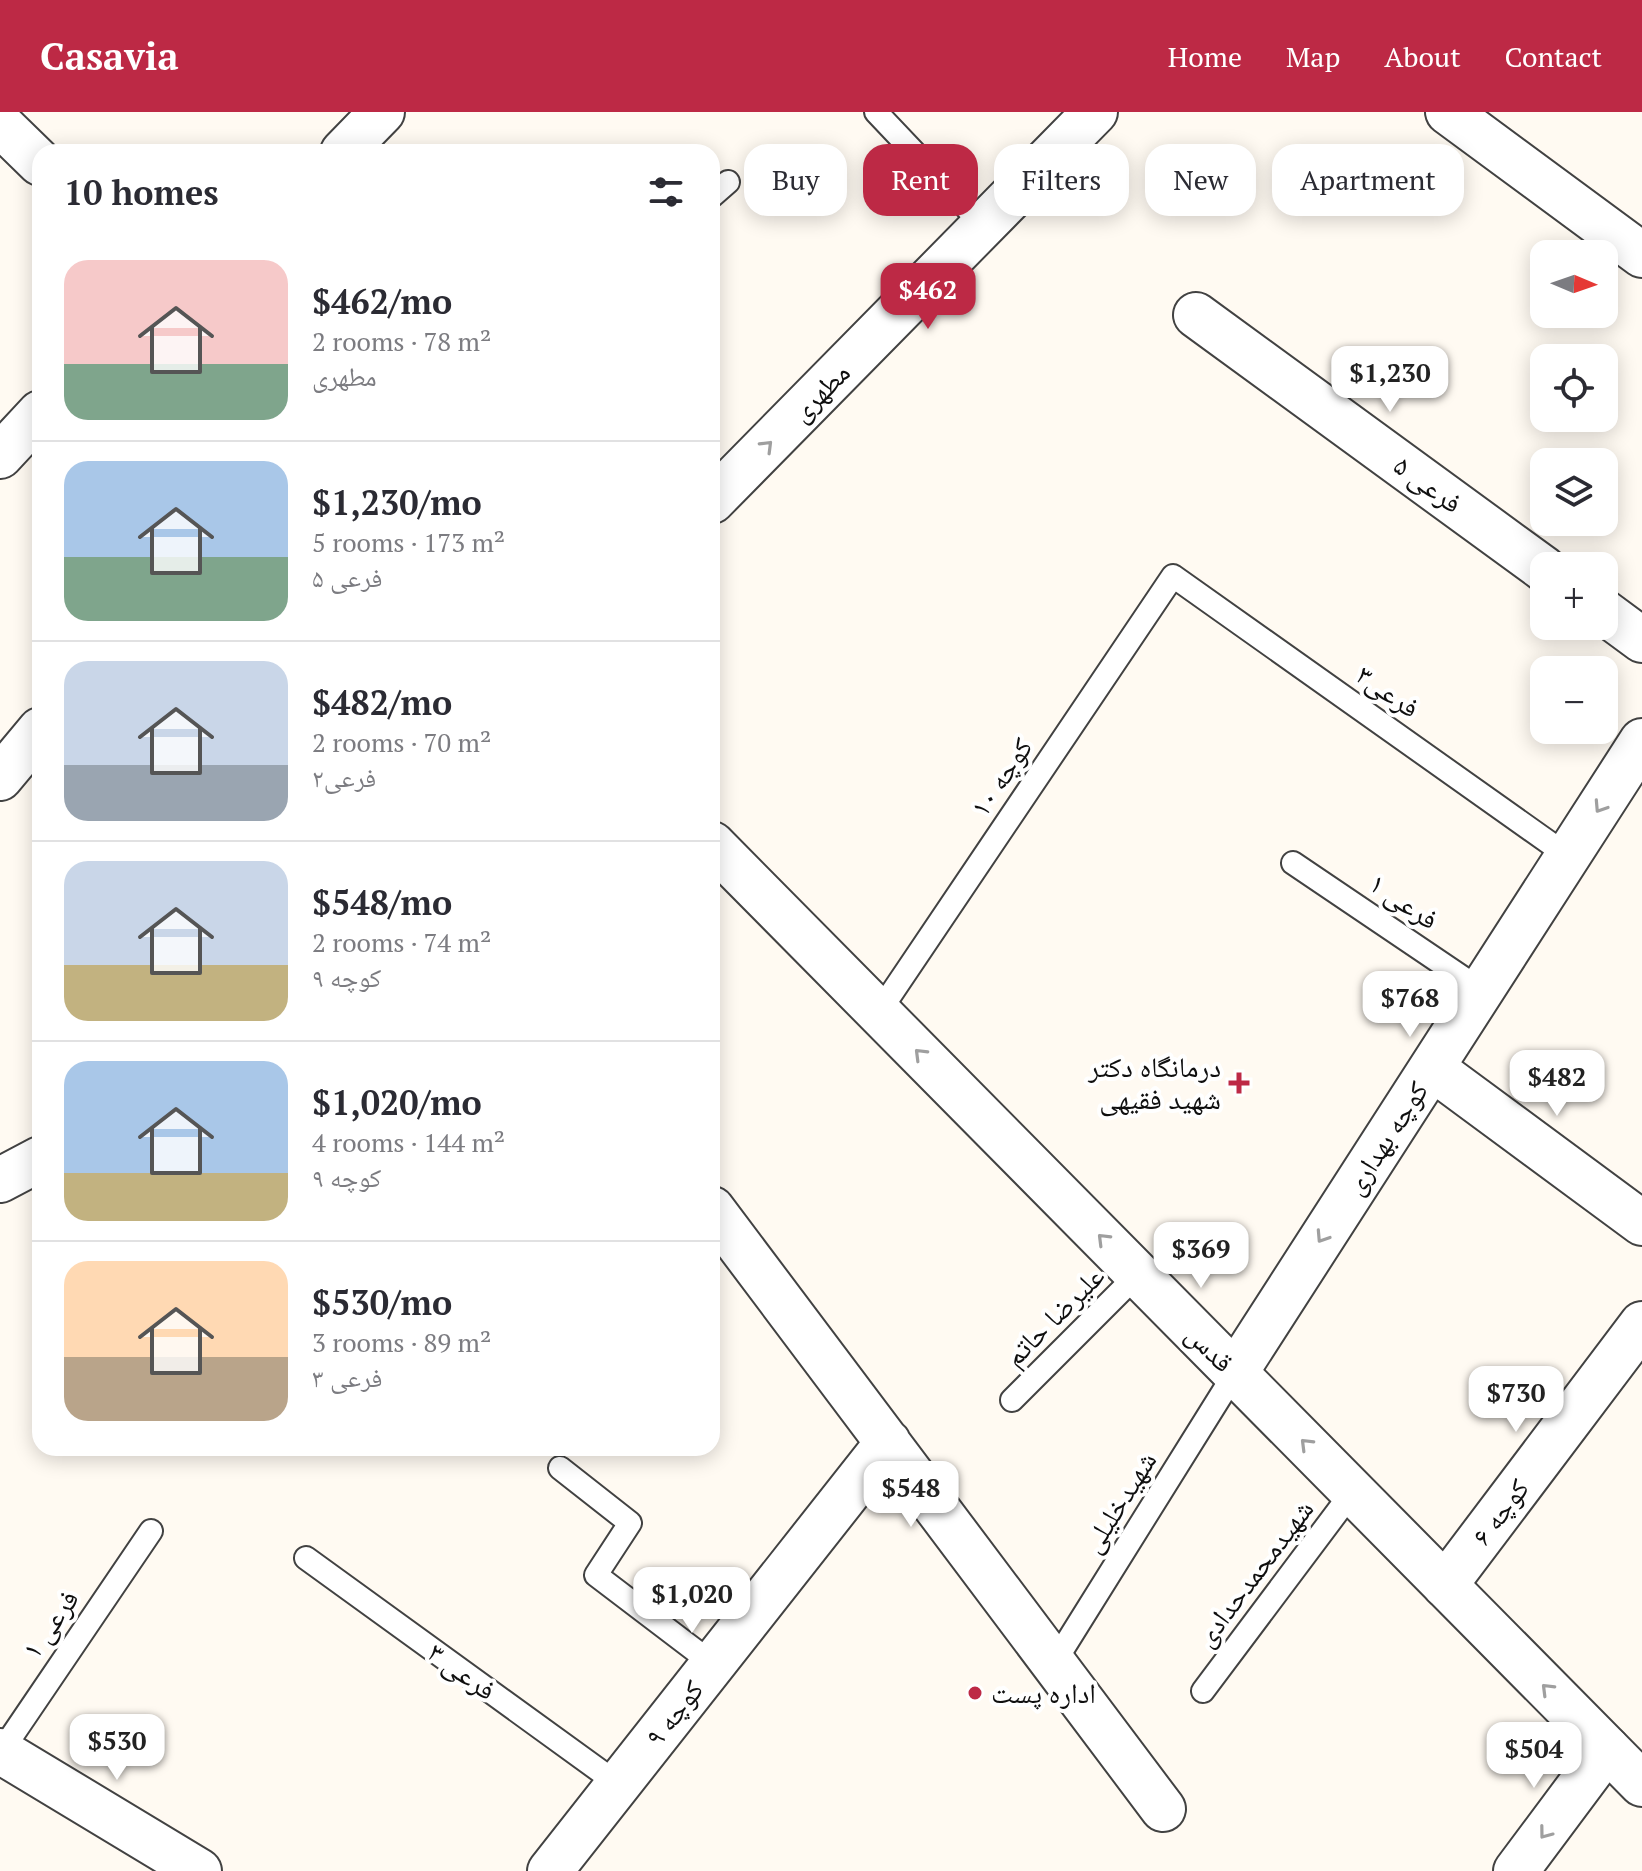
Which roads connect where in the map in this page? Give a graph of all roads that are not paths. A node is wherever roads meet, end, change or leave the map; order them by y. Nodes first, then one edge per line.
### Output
1 (382, 112) edge
2 (876, 112) edge
3 (1095, 112) edge
4 (1448, 112) edge
5 (0, 124) edge
6 (351, 144) edge
7 (32, 155) edge
8 (984, 226) junction
9 (1642, 255) edge
10 (1196, 315) dead end
11 (32, 422) edge
12 (0, 456) edge
13 (720, 493) edge
14 (1530, 559) edge
15 (1173, 576) joint
16 (1618, 622) edge
17 (1642, 640) edge
18 (32, 740) edge
19 (1642, 741) edge
20 (0, 778) edge
21 (720, 852) edge
22 (1568, 856) junction
23 (1293, 863) dead end
24 (1481, 990) junction
25 (879, 1012) junction
26 (1432, 1068) junction
27 (32, 1163) edge
28 (0, 1180) edge
29 (720, 1220) edge
30 (1642, 1223) edge
31 (1138, 1274) junction
32 (1642, 1324) edge
33 (1235, 1373) junction
34 (1012, 1400) dead end
35 (888, 1442) junction
36 (560, 1468) dead end
37 (1353, 1491) junction
38 (151, 1531) dead end
39 (306, 1558) dead end
40 (1445, 1585) junction
41 (1054, 1663) junction
42 (713, 1664) junction
43 (1203, 1691) dead end
44 (1607, 1749) junction
45 (0, 1752) edge
46 (618, 1784) junction
47 (1642, 1784) edge
48 (1163, 1809) dead end
49 (199, 1871) edge
50 (550, 1871) edge
51 (1516, 1871) edge

1 - 6 street
2 - 8 lane
3 - 8 street, مطهری
4 - 9 street
5 - 7 street
13 -> 8 street, مطهری
10 - 14 street, فرعی ۵
11 - 12 street
15 - 22 lane, فرعی۳
15 - 25 lane, کوچه ۱۰
16 - 17 street
18 - 20 street
19 -> 22 street, کوچه بهداری
21 - 25 street, قدس
22 - 24 street, کوچه بهداری
23 - 24 lane, فرعی ۱
24 - 26 street, کوچه بهداری
31 -> 25 street, قدس
26 - 30 street
26 -> 33 street, کوچه بهداری
27 - 28 street
29 - 35 street
31 - 33 street, قدس
31 - 34 lane, علیرضا حاتم
32 - 40 street, کوچه ۶
37 -> 33 street, قدس
33 - 41 lane, شهیدخلیلی
35 - 41 street
35 - 42 street, کوچه ۹
36 - 42 lane
37 - 40 street, قدس
37 - 43 lane, شهیدمحمدحدادی
38 - 45 lane, فرعی ۱
39 - 46 lane, فرعی ۳
44 -> 40 street, قدس
41 - 48 street
42 - 46 street, کوچه ۹
44 - 47 street, قدس
44 -> 51 street
45 - 49 street
46 - 50 street, کوچه ۹

